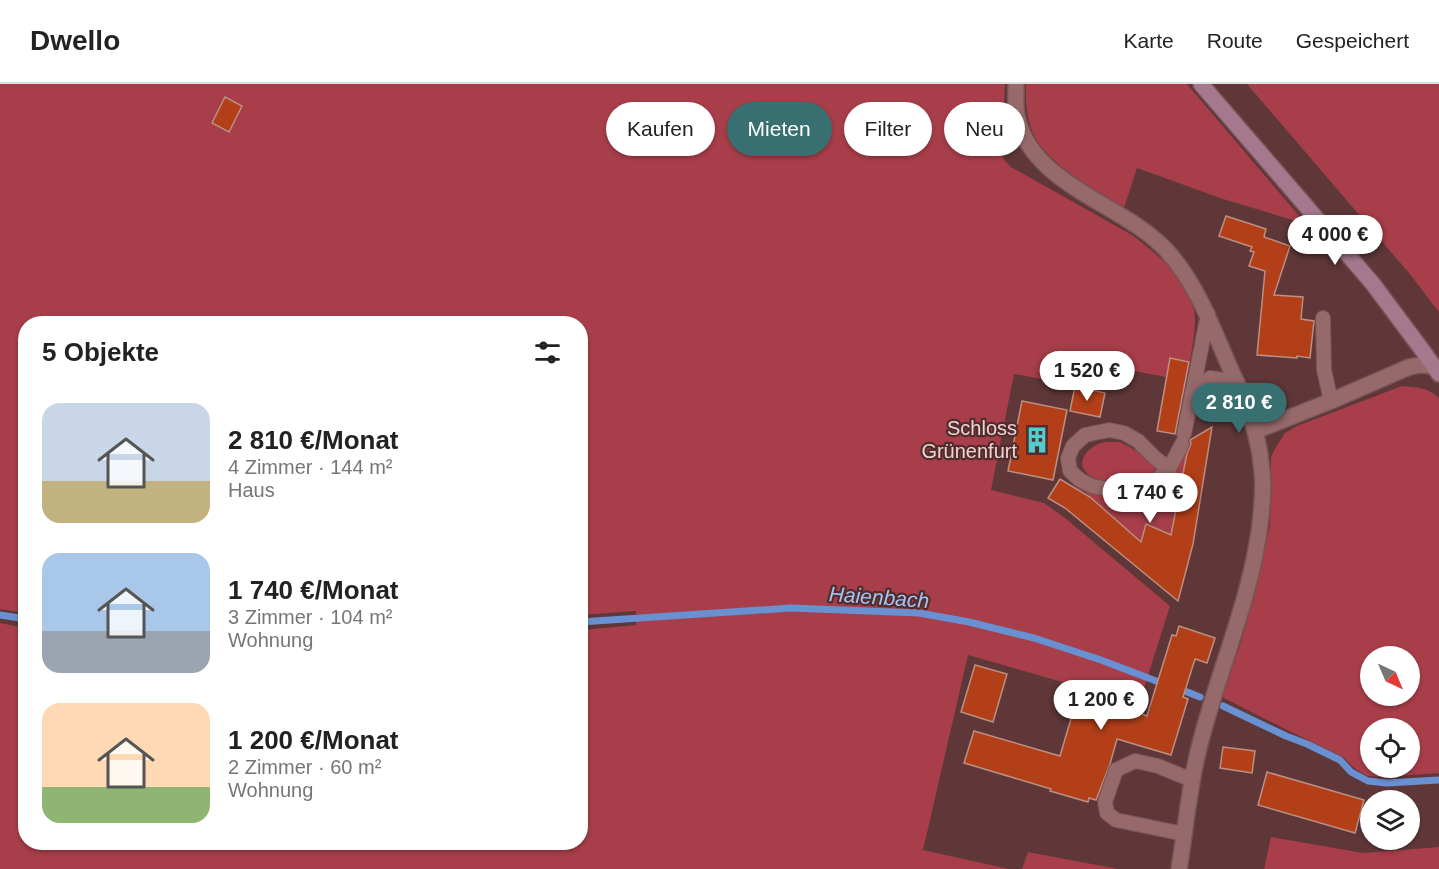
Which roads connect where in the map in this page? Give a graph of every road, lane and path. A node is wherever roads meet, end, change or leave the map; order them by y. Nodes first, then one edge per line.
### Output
1 (1016, 84) edge
2 (1201, 84) edge
3 (1208, 314) junction
4 (1323, 318) dead end
5 (1437, 368) edge
6 (1192, 393) junction
7 (1243, 396) junction
8 (1331, 401) junction
9 (1255, 431) junction
10 (1169, 469) junction
11 (1192, 780) junction
12 (1184, 834) junction
13 (1179, 869) edge

1 - 3 street
2 - 5 street
3 - 6 lane
3 - 7 street
4 - 8 lane
5 - 8 street
6 - 7 lane
6 - 10 lane
7 - 9 street
8 - 9 street
9 - 11 street
10 - 10 lane
11 - 12 street
11 - 12 lane
12 - 13 street

